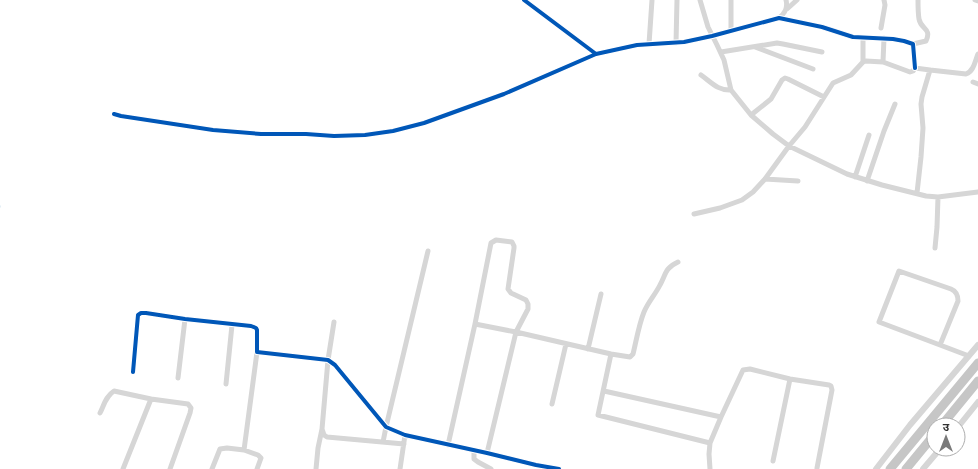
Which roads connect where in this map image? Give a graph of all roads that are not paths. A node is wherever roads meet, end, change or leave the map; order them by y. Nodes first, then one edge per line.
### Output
1 (524, 0) edge
2 (652, 0) edge
3 (677, 0) edge
4 (700, 0) edge
5 (731, 0) edge
6 (786, 0) edge
7 (797, 0) edge
8 (884, 0) edge
9 (918, 0) edge
10 (975, 0) edge
11 (978, 1) edge
12 (787, 9) junction
13 (779, 18) junction
14 (881, 28) dead end
15 (731, 31) junction
16 (712, 36) junction
17 (863, 38) junction
18 (884, 38) junction
19 (676, 43) junction
20 (649, 44) junction
21 (913, 44) junction
22 (754, 47) junction
23 (721, 52) junction
24 (822, 52) dead end
25 (596, 54) junction
26 (978, 54) edge
27 (863, 62) junction
28 (883, 62) junction
29 (915, 68) junction
30 (813, 69) dead end
31 (930, 70) junction
32 (701, 75) dead end
33 (731, 90) junction
34 (824, 97) junction
35 (895, 104) dead end
36 (114, 114) dead end
37 (751, 115) junction
38 (869, 135) dead end
39 (788, 146) junction
40 (855, 177) junction
41 (765, 179) junction
42 (798, 181) dead end
43 (867, 181) junction
44 (978, 192) edge
45 (916, 193) junction
46 (938, 197) junction
47 (694, 214) dead end
48 (935, 248) dead end
49 (428, 251) dead end
50 (678, 262) dead end
51 (601, 294) dead end
52 (185, 319) junction
53 (334, 322) dead end
54 (475, 324) junction
55 (232, 325) junction
56 (516, 332) junction
57 (566, 344) junction
58 (940, 345) junction
59 (978, 345) edge
60 (588, 349) junction
61 (257, 352) junction
62 (611, 354) junction
63 (969, 356) junction
64 (328, 360) junction
65 (978, 362) edge
66 (133, 372) dead end
67 (178, 378) dead end
68 (790, 379) junction
69 (978, 382) edge
70 (226, 384) dead end
71 (604, 391) junction
72 (152, 399) junction
73 (978, 402) edge
74 (552, 404) dead end
75 (100, 413) dead end
76 (721, 417) junction
77 (949, 417) edge
78 (966, 417) edge
79 (386, 427) junction
80 (322, 429) junction
81 (405, 435) junction
82 (383, 442) junction
83 (404, 444) junction
84 (710, 444) junction
85 (448, 445) junction
86 (926, 445) edge
87 (244, 450) junction
88 (474, 450) junction
89 (487, 453) junction
90 (933, 457) edge
91 (773, 462) dead end
92 (535, 467) edge
93 (125, 468) edge
94 (817, 468) dead end
95 (170, 469) edge
96 (212, 469) edge
97 (257, 469) edge
98 (316, 469) edge
99 (400, 469) edge
100 (491, 469) edge
101 (559, 469) edge
102 (710, 469) edge
103 (876, 469) edge
104 (890, 469) edge
105 (906, 469) edge
106 (923, 469) edge

1 - 25 street
2 - 20 street
3 - 19 street
4 - 16 street
5 - 15 street
6 - 12 street
7 - 12 street
8 - 14 street
9 - 21 street
10 - 11 street
12 - 13 street
13 - 15 street
13 - 17 street
15 - 16 street
16 - 19 street
16 - 23 street
17 - 18 street
17 - 27 street
18 - 21 street
18 - 28 street
19 - 20 street
20 - 25 street
21 - 29 street
22 - 23 street
22 - 24 street
22 - 30 street
23 - 33 street
25 - 36 street
26 - 31 street
27 - 28 street
27 - 34 street
28 - 29 street
29 - 31 street
31 - 45 street
32 - 33 street
33 - 37 street
34 - 37 street
34 - 39 street
35 - 43 street
37 - 39 street
38 - 40 street
39 - 40 street
39 - 41 street
40 - 43 street
41 - 42 street
41 - 47 street
43 - 45 street
44 - 46 street
45 - 46 street
46 - 48 street
49 - 79 street
50 - 62 street
51 - 60 street
52 - 55 street
52 - 66 street
52 - 67 street
53 - 64 street
54 - 56 street
54 - 56 street
54 - 85 street
55 - 61 street
55 - 70 street
56 - 57 street
56 - 89 street
57 - 60 street
57 - 74 street
58 - 58 street
58 - 63 street
59 - 63 street
60 - 62 street
61 - 64 street
61 - 87 street
62 - 71 street
63 - 103 street
64 - 79 street
64 - 80 street
65 - 104 highway
68 - 76 street
68 - 91 street
68 - 94 street
69 - 77 highway
71 - 76 street
71 - 84 street
72 - 75 street
72 - 93 street
72 - 95 street
73 - 78 street
76 - 84 street
79 - 81 street
79 - 82 street
80 - 82 street
80 - 98 street
81 - 83 street
81 - 85 street
82 - 83 street
83 - 99 street
84 - 102 street
85 - 88 street
86 - 105 highway
87 - 96 street
87 - 97 street
88 - 89 street
88 - 100 street
89 - 92 street
90 - 106 street
92 - 101 street

